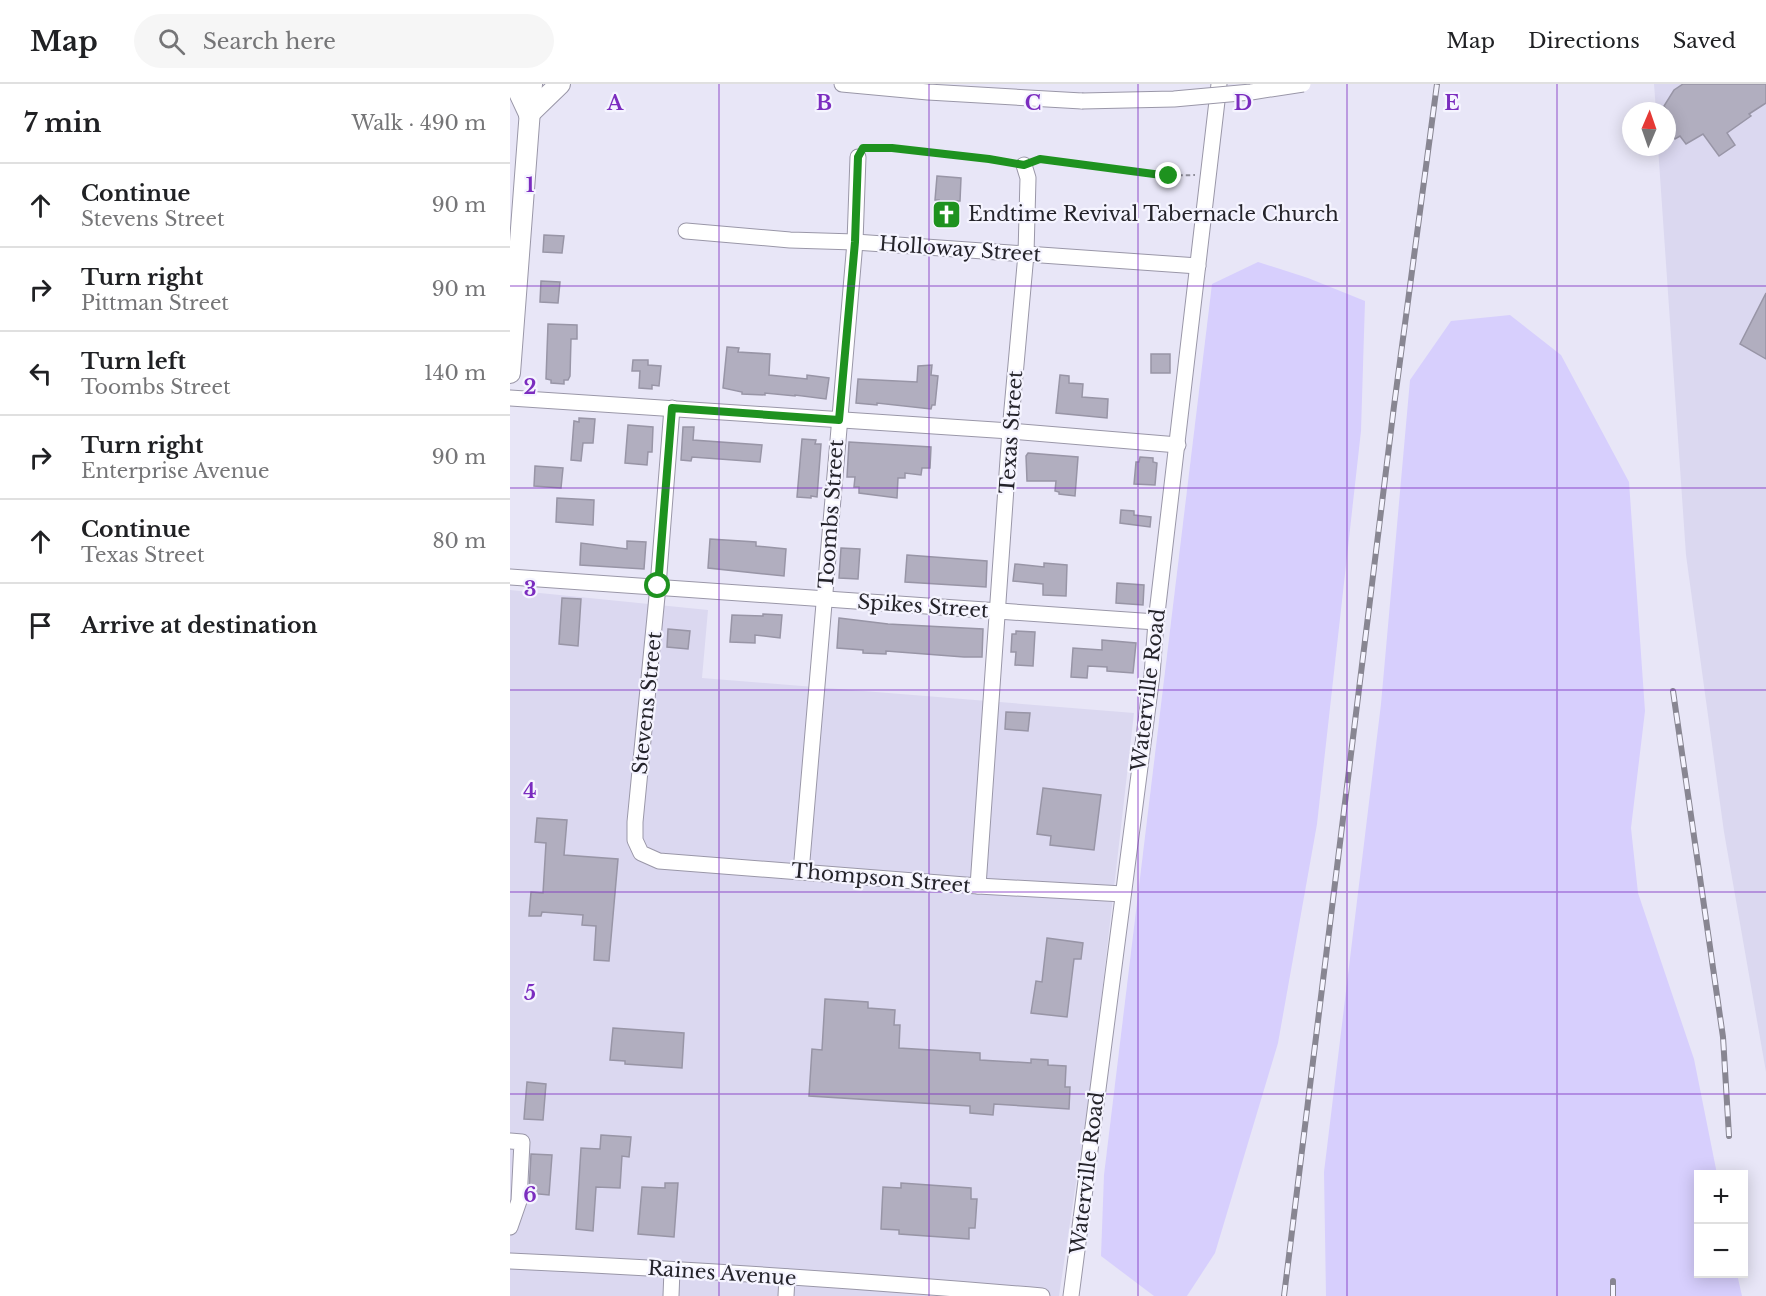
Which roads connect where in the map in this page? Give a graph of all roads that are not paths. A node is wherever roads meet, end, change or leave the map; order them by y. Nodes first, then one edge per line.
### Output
1 (515, 84) edge
2 (532, 84) edge
3 (560, 84) edge
4 (842, 84) edge
5 (1219, 84) edge
6 (1303, 84) edge
7 (529, 114) junction
8 (858, 157) road end
9 (1024, 165) road end
10 (515, 215) edge
11 (686, 231) dead end
12 (855, 242) junction
13 (1026, 254) junction
14 (1198, 266) junction
15 (510, 373) edge
16 (510, 398) edge
17 (672, 408) junction
18 (839, 420) junction
19 (1010, 431) junction
20 (1178, 446) junction
21 (510, 577) edge
22 (658, 586) junction
23 (825, 599) junction
24 (998, 611) junction
25 (1156, 622) junction
26 (641, 853) joint
27 (801, 872) junction
28 (978, 886) junction
29 (1124, 894) junction
30 (510, 1141) edge
31 (510, 1227) edge
32 (510, 1262) edge
33 (672, 1270) junction
34 (787, 1277) junction
35 (671, 1296) edge
36 (786, 1296) edge
37 (1042, 1296) edge
38 (1071, 1296) edge

1 - 7 main road
2 - 7 main road
3 - 7 main road
4 - 6 street, bridge
5 - 14 street, Waterville Road
7 - 10 main road
8 - 12 street, Toombs Street
9 - 13 street, Texas Street
10 - 15 main road
11 - 12 street, Holloway Street
12 - 13 street, Holloway Street
12 - 18 street, Toombs Street
13 - 14 street, Holloway Street
13 - 19 street, Texas Street
14 - 20 street, Waterville Road
16 - 17 street
17 - 18 street
17 - 22 street, Stevens Street
18 - 19 street
18 - 23 street, Toombs Street
19 - 20 street
19 - 24 street, Texas Street
20 - 25 street, Waterville Road
21 - 22 street, Spikes Street
22 - 23 street, Spikes Street
22 - 26 street, Stevens Street
23 - 24 street, Spikes Street
23 - 27 street, Toombs Street
24 - 25 street, Spikes Street
24 - 28 street, Texas Street
25 - 29 street, Waterville Road
26 - 27 street, Thompson Street
27 - 28 street, Thompson Street
28 - 29 street, Thompson Street
29 - 38 street, Waterville Road
30 - 31 street
32 - 33 street, Raines Avenue
33 - 34 street, Raines Avenue
33 - 35 street
34 - 36 street
34 - 37 street, Raines Avenue

